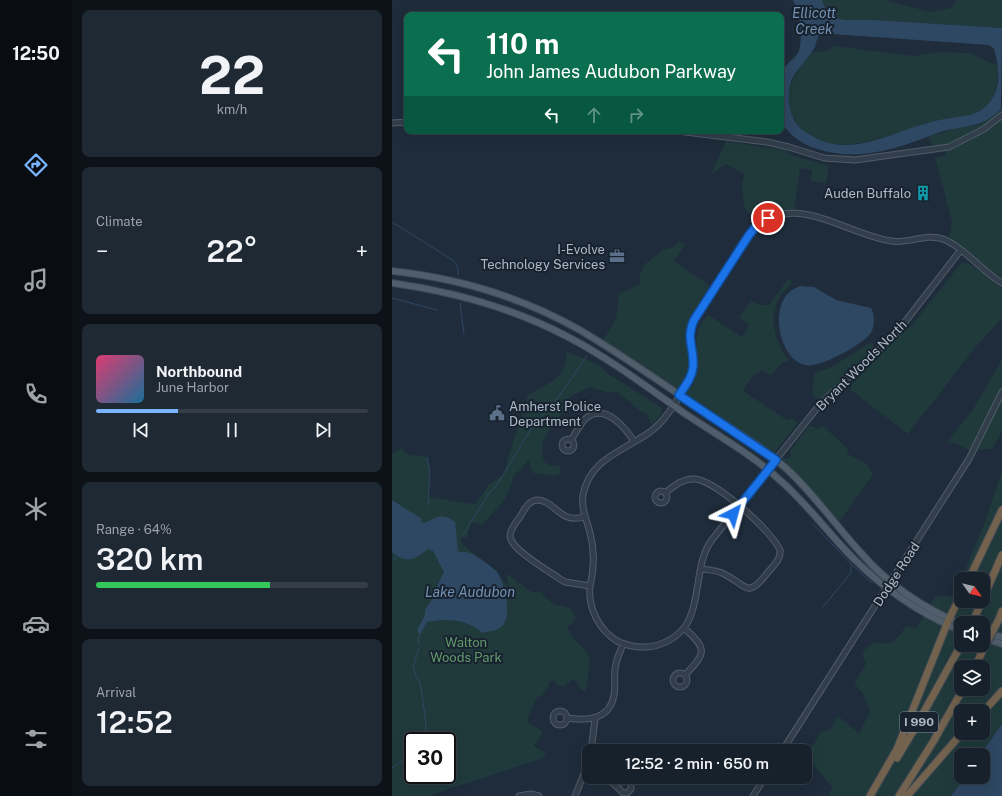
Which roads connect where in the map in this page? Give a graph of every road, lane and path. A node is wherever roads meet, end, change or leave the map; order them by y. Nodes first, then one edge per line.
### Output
1 (1002, 114) edge
2 (404, 122) edge
3 (392, 123) edge
4 (702, 134) edge
5 (960, 251) junction
6 (392, 271) edge
7 (1002, 282) edge
8 (392, 283) edge
9 (578, 329) junction
10 (571, 339) junction
11 (1002, 392) edge
12 (679, 395) junction
13 (673, 405) junction
14 (572, 440) dead end
15 (634, 441) junction
16 (776, 460) junction
17 (768, 470) junction
18 (665, 493) dead end
19 (740, 505) junction
20 (1002, 510) edge
21 (584, 517) junction
22 (1002, 555) edge
23 (701, 569) junction
24 (972, 572) edge
25 (891, 582) junction
26 (990, 583) edge
27 (590, 586) junction
28 (887, 588) junction
29 (955, 608) edge
30 (1002, 611) edge
31 (948, 622) junction
32 (954, 623) edge
33 (954, 626) edge
34 (684, 628) junction
35 (990, 634) edge
36 (1002, 637) edge
37 (990, 640) edge
38 (623, 644) junction
39 (1002, 644) edge
40 (958, 652) edge
41 (979, 660) edge
42 (685, 675) dead end
43 (1002, 691) edge
44 (959, 696) edge
45 (990, 704) edge
46 (567, 718) dead end
47 (595, 719) junction
48 (956, 740) edge
49 (593, 744) edge
50 (787, 744) edge
51 (582, 783) edge
52 (760, 784) edge
53 (519, 796) edge
54 (539, 796) edge
55 (575, 796) edge
56 (752, 796) edge
57 (872, 796) edge
58 (899, 796) edge
59 (907, 796) edge

1 - 4 street
2 - 3 street
5 - 7 street
5 - 12 street
5 - 16 street, Bryant Woods North
6 - 9 main road
8 - 10 main road
9 - 10 main road
9 - 12 main road
10 - 13 main road
11 - 25 street, Dodge Road
12 - 13 street
12 - 16 main road
13 - 15 street
13 - 17 main road
14 - 15 street
15 - 21 street
16 - 17 street, Bryant Woods North
16 - 25 main road
17 - 19 street, Bryant Woods North
17 - 28 main road
18 - 19 street
19 - 23 street, Bryant Woods North
19 - 23 street
20 - 24 highway
21 - 27 street
21 - 27 street
22 - 26 highway
23 - 34 street, Bryant Woods North
25 - 28 street, Dodge Road
25 - 31 main road
27 - 38 street
28 - 31 main road
28 - 50 street, Dodge Road
29 - 31 highway
30 - 41 highway, bridge
31 - 32 main road
31 - 33 main road
31 - 57 highway
34 - 38 street
34 - 42 street
35 - 36 main road
37 - 39 main road
38 - 47 street
40 - 57 highway, I 990
43 - 45 highway
44 - 58 highway, I 990
46 - 47 street
47 - 49 street
48 - 59 highway
51 - 55 street
52 - 56 street
53 - 54 street

